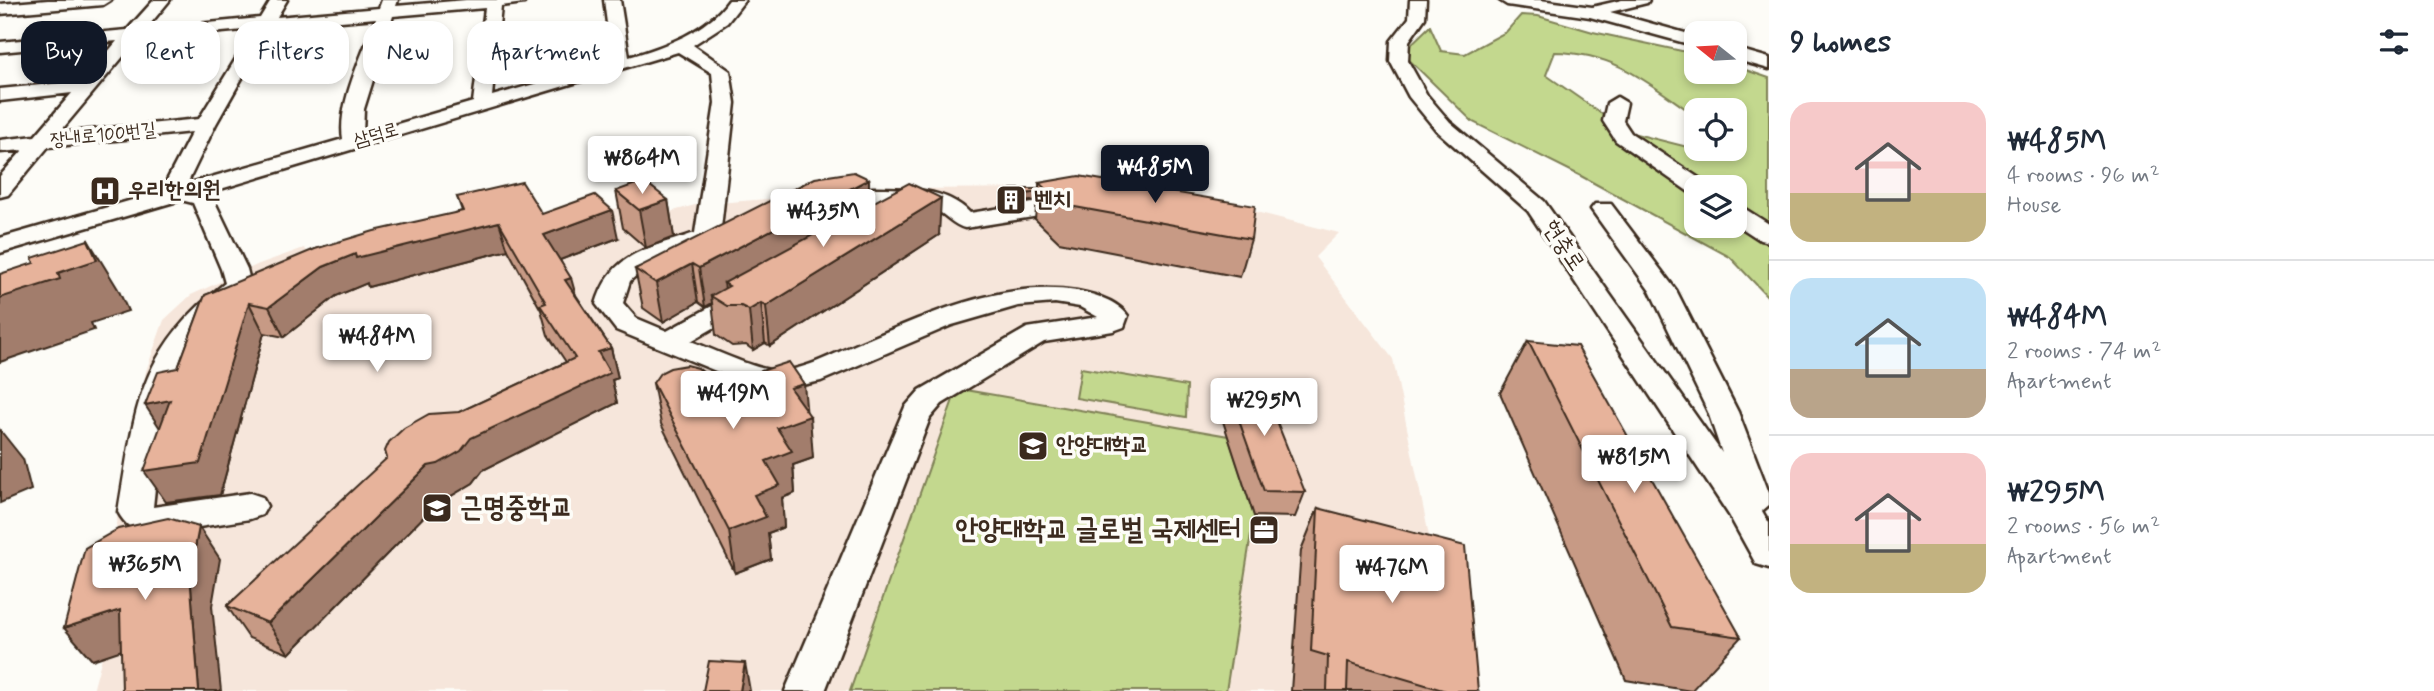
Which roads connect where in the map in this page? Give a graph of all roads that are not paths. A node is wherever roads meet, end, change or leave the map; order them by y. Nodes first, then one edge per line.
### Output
1 (103, 0) edge
2 (162, 0) edge
3 (279, 0) edge
4 (518, 0) edge
5 (612, 0) edge
6 (737, 0) edge
7 (1418, 0) edge
8 (1507, 0) edge
9 (1640, 0) edge
10 (494, 1) edge
11 (388, 6) edge
12 (0, 9) edge
13 (1591, 12) junction
14 (143, 21) edge
15 (266, 21) edge
16 (279, 21) edge
17 (615, 21) edge
18 (121, 37) edge
19 (1684, 38) edge
20 (680, 45) junction
21 (0, 47) edge
22 (121, 47) edge
23 (1747, 57) edge
24 (624, 62) edge
25 (1769, 64) edge
26 (234, 76) edge
27 (550, 84) edge
28 (88, 86) junction
29 (0, 95) edge
30 (1617, 103) dead end
31 (482, 104) junction
32 (206, 124) junction
33 (42, 141) junction
34 (354, 142) junction
35 (0, 146) edge
36 (1684, 178) edge
37 (0, 190) edge
38 (179, 192) junction
39 (805, 204) edge
40 (941, 204) junction
41 (1064, 205) edge
42 (1603, 209) dead end
43 (1747, 220) edge
44 (883, 221) edge
45 (1769, 234) edge
46 (0, 246) edge
47 (764, 288) edge
48 (668, 342) junction
49 (250, 506) dead end
50 (1741, 506) junction
51 (1769, 554) edge
52 (805, 691) edge

1 - 12 street
2 - 14 street
3 - 15 street
4 - 10 street
5 - 17 street
6 - 20 street, 삼덕로
7 - 50 street, 현충로
8 - 13 street
9 - 13 street
10 - 11 street
10 - 31 street
11 - 16 street
11 - 34 street
13 - 19 street
18 - 21 street
20 - 24 street, 삼덕로
20 - 48 street
22 - 28 street
23 - 25 street
26 - 32 street
27 - 31 street, 삼덕로
28 - 29 street
28 - 33 street
30 - 36 street
31 - 34 street, 삼덕로
32 - 33 street, 장내로100번길
32 - 38 street
33 - 35 street, 장내로100번길
33 - 37 street
34 - 38 street, 삼덕로
38 - 46 street, 삼덕로
38 - 49 street
39 - 40 street
40 - 41 street
40 - 44 street
42 - 50 street
43 - 45 street
47 - 48 street
48 - 52 street
50 - 51 street, 현충로

